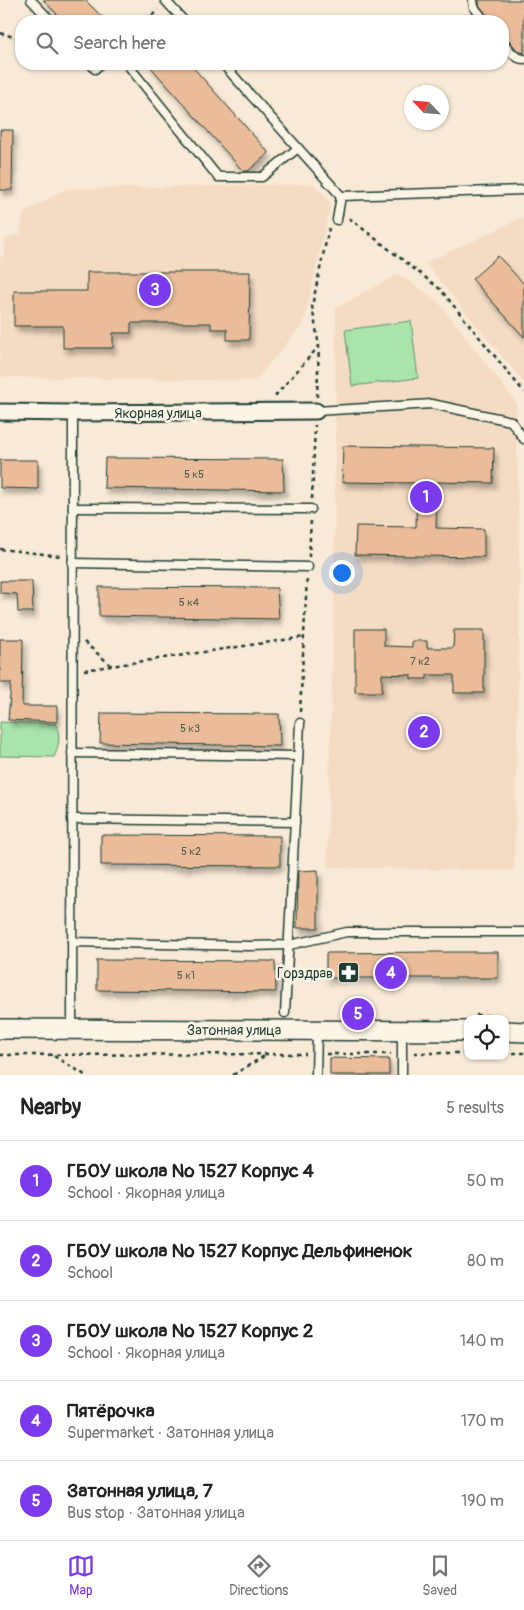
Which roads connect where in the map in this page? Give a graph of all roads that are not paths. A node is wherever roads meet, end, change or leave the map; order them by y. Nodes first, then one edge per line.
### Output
1 (31, 0) edge
2 (473, 0) edge
3 (166, 1) edge
4 (45, 15) edge
5 (179, 15) edge
6 (481, 15) edge
7 (509, 49) edge
8 (524, 59) edge
9 (132, 70) edge
10 (228, 70) edge
11 (298, 148) junction
12 (524, 190) edge
13 (341, 196) junction
14 (337, 220) road end
15 (0, 412) edge
16 (316, 412) joint
17 (73, 414) junction
18 (524, 439) edge
19 (72, 508) junction
20 (311, 509) dead end
21 (72, 560) junction
22 (308, 567) dead end
23 (300, 723) dead end
24 (72, 753) junction
25 (298, 756) junction
26 (72, 819) junction
27 (295, 822) junction
28 (524, 932) edge
29 (72, 942) junction
30 (289, 945) junction
31 (285, 1013) dead end
32 (0, 1029) edge
33 (72, 1029) junction
34 (317, 1031) junction
35 (402, 1031) junction
36 (464, 1031) edge
37 (509, 1032) edge
38 (524, 1032) edge
39 (316, 1075) edge
40 (402, 1075) edge

1 - 4 lane
2 - 6 lane
3 - 5 lane
7 - 8 lane
9 - 11 lane
10 - 11 lane
11 - 13 lane
12 - 13 lane
13 - 14 lane
15 - 17 street, Якорная улица
16 - 17 street, Якорная улица
16 - 18 lane
17 - 19 lane
19 - 20 lane
19 - 21 lane
21 - 22 lane
21 - 24 lane
23 - 25 lane
24 - 25 lane
24 - 26 lane
25 - 27 lane
26 - 27 lane
26 - 29 lane
27 - 30 lane
28 - 30 lane
29 - 30 lane
29 - 33 lane
30 - 31 lane
32 - 33 street, Затонная улица
33 - 34 street, Затонная улица
34 - 35 street, Затонная улица
34 - 39 lane
35 - 36 street, Затонная улица
35 - 40 lane
37 - 38 street

